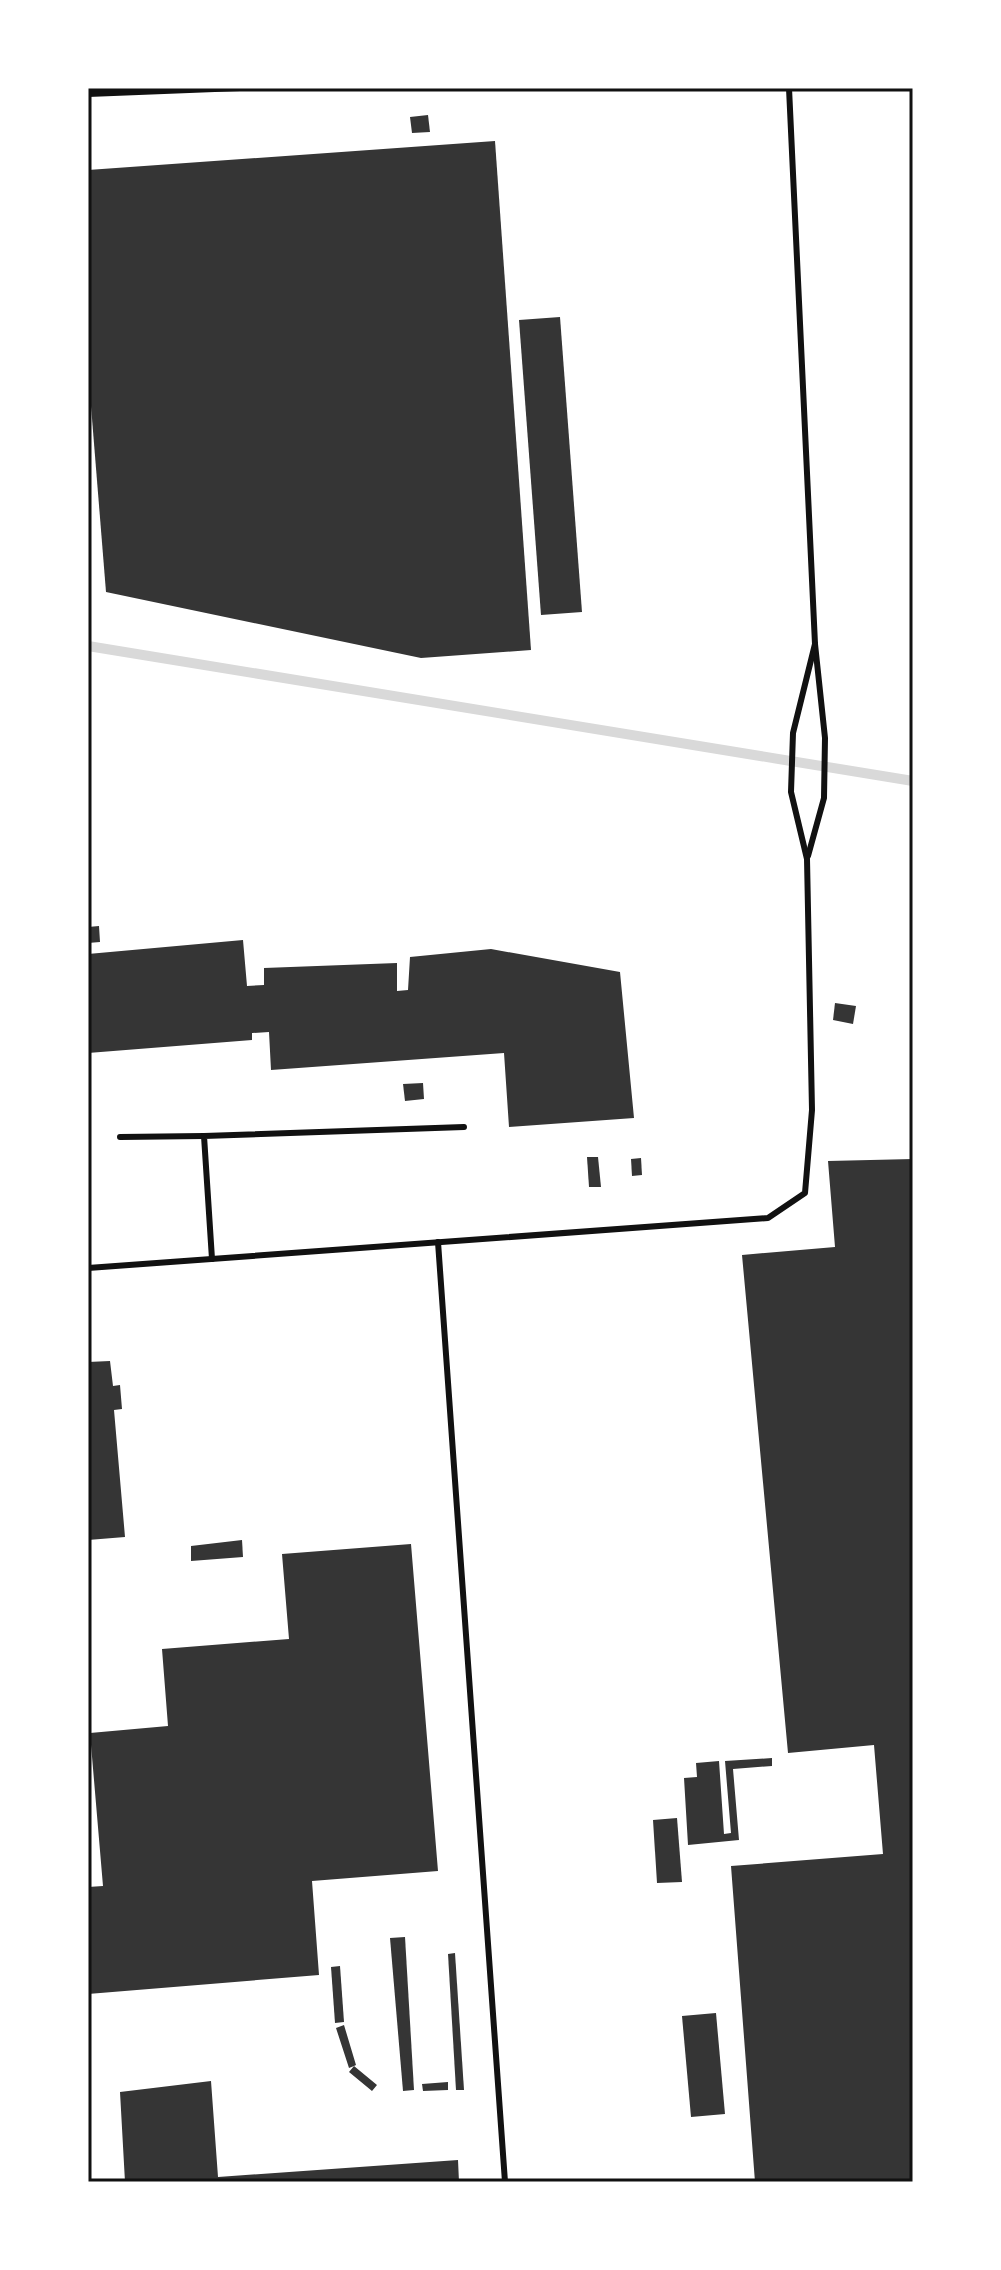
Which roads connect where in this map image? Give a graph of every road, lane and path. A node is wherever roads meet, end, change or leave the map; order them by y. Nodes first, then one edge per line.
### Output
1 (240, 88) edge
2 (789, 88) edge
3 (88, 94) edge
4 (815, 644) junction
5 (807, 859) junction
6 (464, 1127) dead end
7 (204, 1136) junction
8 (120, 1137) dead end
9 (438, 1242) junction
10 (212, 1259) junction
11 (88, 1268) edge
12 (505, 2182) edge

1 - 3 lane
2 - 4 lane
4 - 5 lane
4 - 5 lane
5 - 9 lane
6 - 7 lane
7 - 8 lane
7 - 10 lane
9 - 10 lane
9 - 12 lane
10 - 11 lane

